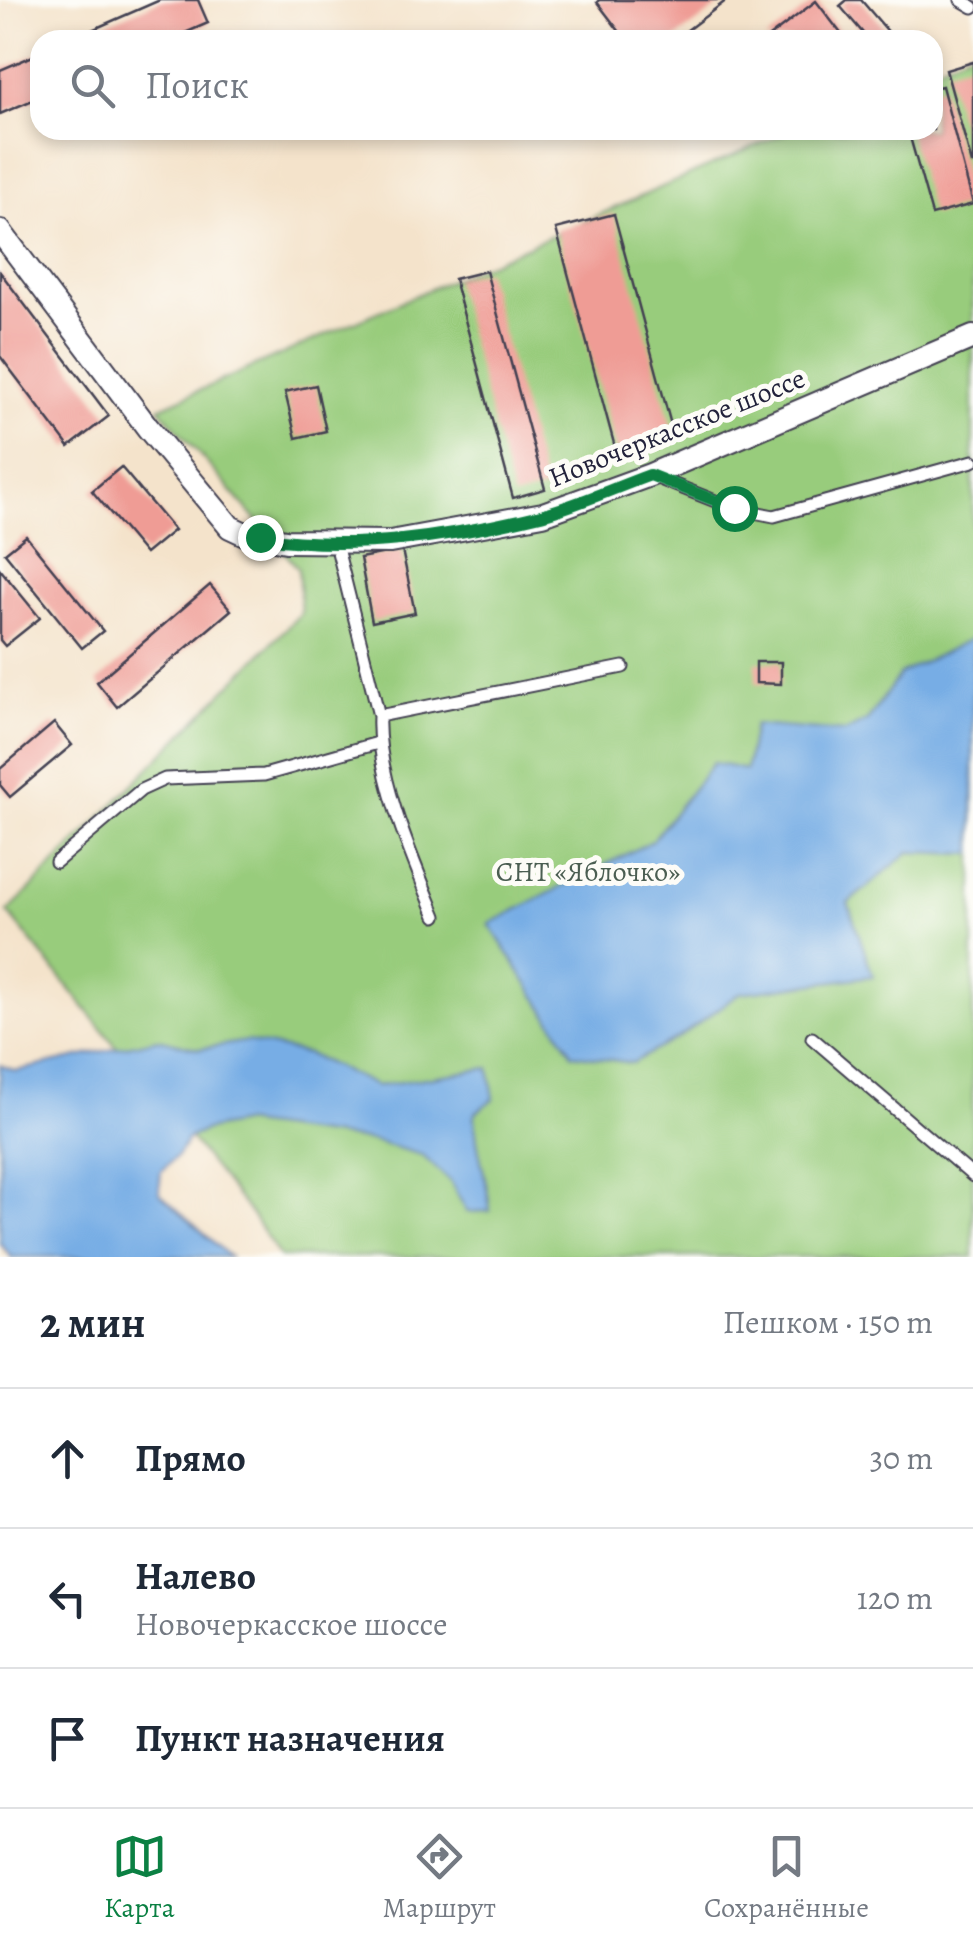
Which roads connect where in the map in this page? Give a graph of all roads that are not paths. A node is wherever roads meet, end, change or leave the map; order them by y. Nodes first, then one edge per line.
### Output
1 (962, 0) edge
2 (973, 7) edge
3 (0, 231) edge
4 (973, 337) edge
5 (973, 461) edge
6 (650, 475) junction
7 (336, 544) junction
8 (622, 667) dead end
9 (380, 716) junction
10 (378, 743) junction
11 (56, 862) dead end
12 (436, 916) dead end
13 (812, 1038) dead end
14 (973, 1176) edge

1 - 2 lane
3 - 7 street, Новочеркасское шоссе
4 - 6 street, Новочеркасское шоссе
5 - 6 lane
6 - 7 street, Новочеркасское шоссе
7 - 9 lane
8 - 9 lane
9 - 10 lane
10 - 11 lane
10 - 12 lane
13 - 14 lane

